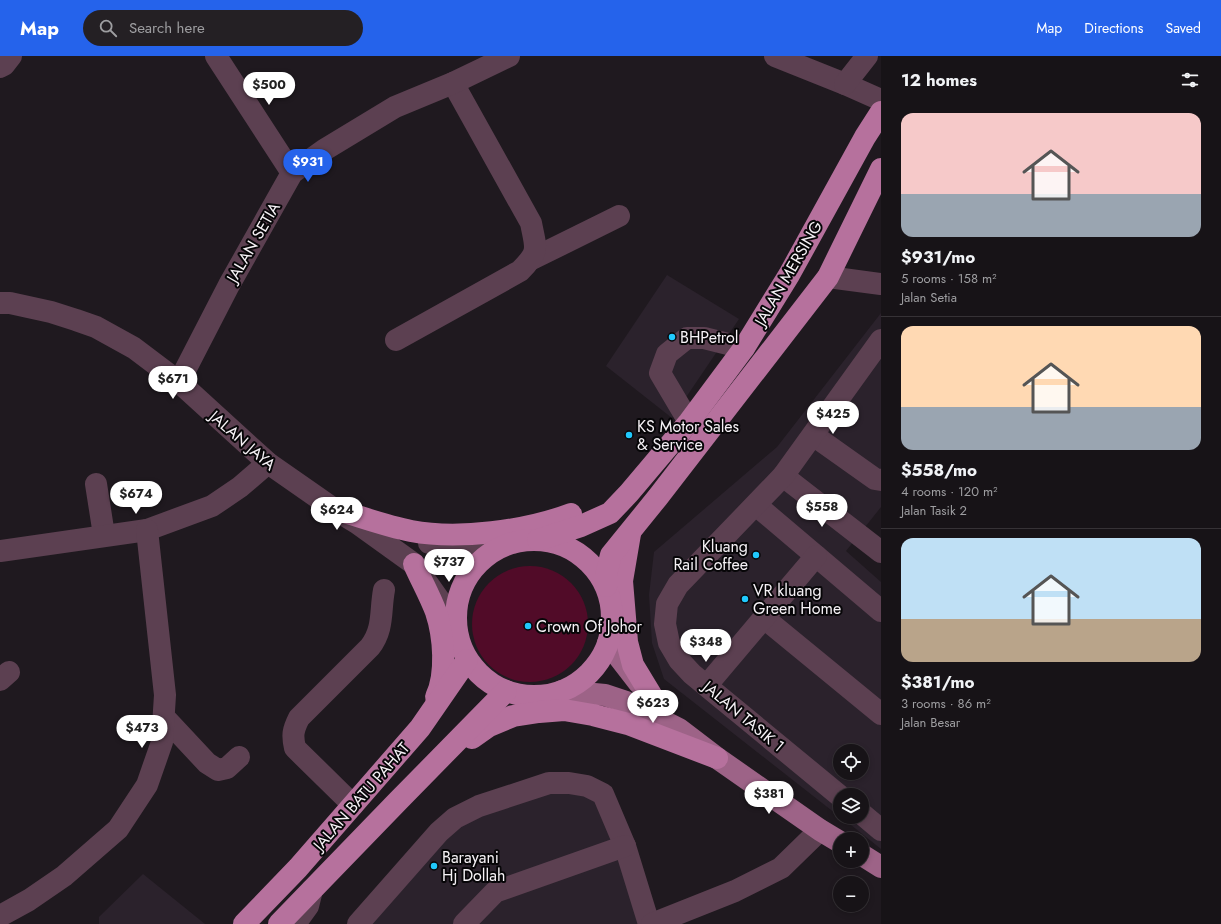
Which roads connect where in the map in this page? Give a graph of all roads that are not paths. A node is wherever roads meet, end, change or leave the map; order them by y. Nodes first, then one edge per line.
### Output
1 (11, 56) edge
2 (216, 56) edge
3 (509, 56) edge
4 (775, 56) edge
5 (867, 56) edge
6 (0, 67) edge
7 (453, 82) junction
8 (845, 84) junction
9 (881, 100) edge
10 (881, 112) edge
11 (881, 169) edge
12 (292, 174) junction
13 (619, 216) dead end
14 (532, 259) junction
15 (828, 277) junction
16 (881, 284) edge
17 (0, 303) edge
18 (396, 340) dead end
19 (881, 340) edge
20 (744, 348) junction
21 (179, 382) junction
22 (689, 422) junction
23 (813, 435) junction
24 (268, 464) junction
25 (650, 468) junction
26 (783, 476) junction
27 (881, 480) edge
28 (96, 484) dead end
29 (756, 505) junction
30 (334, 509) junction
31 (357, 524) junction
32 (147, 530) junction
33 (630, 531) junction
34 (104, 536) junction
35 (538, 540) junction
36 (512, 543) junction
37 (879, 548) edge
38 (0, 550) edge
39 (816, 556) junction
40 (414, 564) junction
41 (606, 586) junction
42 (384, 590) dead end
43 (881, 611) edge
44 (764, 618) junction
45 (455, 622) junction
46 (608, 644) junction
47 (467, 660) junction
48 (707, 685) junction
49 (506, 692) junction
50 (562, 692) junction
51 (652, 698) junction
52 (881, 714) edge
53 (164, 717) junction
54 (420, 728) junction
55 (679, 729) junction
56 (240, 757) dead end
57 (717, 758) junction
58 (432, 767) junction
59 (833, 790) edge
60 (353, 805) junction
61 (869, 820) edge
62 (820, 830) junction
63 (881, 830) edge
64 (833, 838) edge
65 (625, 846) junction
66 (869, 859) edge
67 (881, 867) edge
68 (313, 889) junction
69 (0, 916) edge
70 (244, 924) edge
71 (279, 924) edge
72 (295, 924) edge
73 (358, 924) edge
74 (464, 924) edge
75 (649, 924) edge
76 (652, 924) edge

1 - 6 street
2 - 12 street
3 - 7 street, JALAN SETIA
4 - 8 street
5 - 8 street
7 - 12 street, JALAN SETIA
7 - 14 street
8 - 9 street
10 - 20 highway, JALAN MERSING
11 - 15 highway
12 - 21 street, JALAN SETIA
13 - 14 street
14 - 18 street
15 - 16 street
15 - 33 highway
17 - 21 street, JALAN JAYA
19 - 23 street, JALAN TASIK 1
20 - 22 highway, JALAN MERSING
20 - 22 street
21 - 24 street, JALAN JAYA
22 - 25 highway, JALAN MERSING
23 - 26 street, JALAN TASIK 1
23 - 27 street
24 - 30 street, JALAN JAYA
24 - 32 street
25 - 30 highway
25 - 35 highway, JALAN MERSING
26 - 29 street, JALAN TASIK 1
26 - 37 street
28 - 34 street
29 - 39 street
29 - 48 street, JALAN TASIK 1
30 - 31 street, JALAN JAYA
31 - 36 street, JALAN JAYA
31 - 40 street, JALAN JAYA
32 - 34 street
32 - 53 street
33 - 41 highway
33 - 51 highway
34 - 38 street
35 - 36 highway
35 - 41 highway
36 - 45 highway
39 - 43 street
39 - 44 street
40 - 45 street, JALAN JAYA
40 - 54 highway
41 - 46 highway
42 - 60 street
44 - 48 street
44 - 52 street
45 - 47 highway
46 - 50 highway
46 - 51 main road
47 - 49 highway
47 - 54 highway, JALAN BATU PAHAT
48 - 59 street, JALAN TASIK 1
49 - 50 highway
49 - 58 highway, JALAN BATU PAHAT
50 - 55 main road
51 - 55 main road
53 - 56 street
53 - 69 street
54 - 60 highway, JALAN BATU PAHAT
55 - 57 main road
57 - 58 highway
57 - 62 main road
58 - 68 highway, JALAN BATU PAHAT
60 - 70 highway, JALAN BATU PAHAT
61 - 63 street
62 - 64 main road
62 - 76 street
65 - 73 street
65 - 74 street
65 - 75 street
66 - 67 main road
68 - 71 highway, JALAN BATU PAHAT
68 - 72 street

